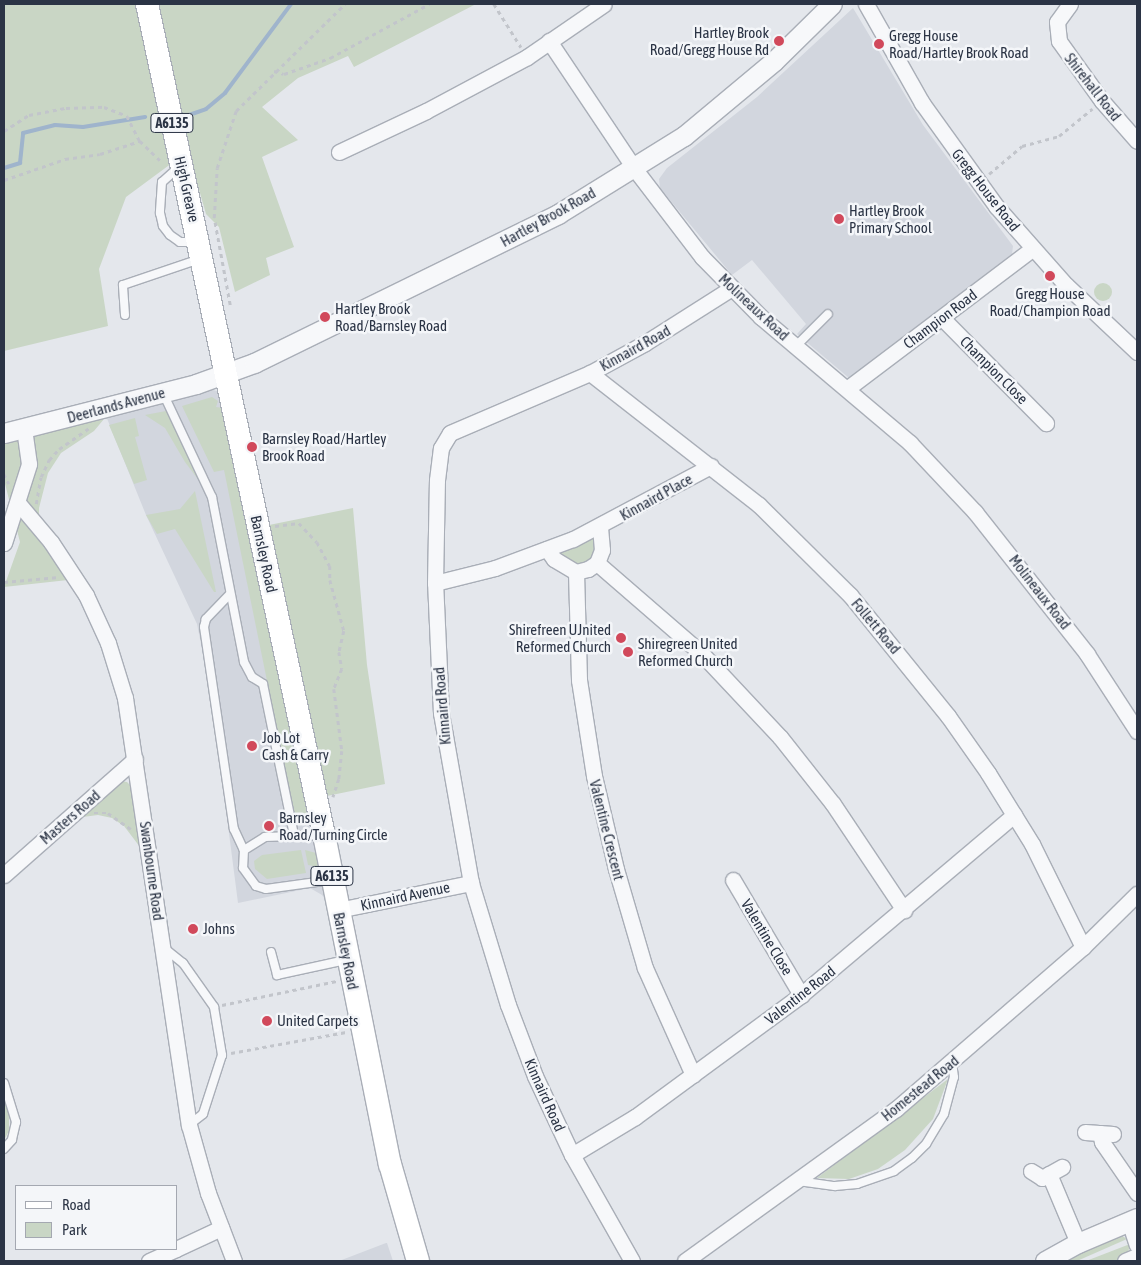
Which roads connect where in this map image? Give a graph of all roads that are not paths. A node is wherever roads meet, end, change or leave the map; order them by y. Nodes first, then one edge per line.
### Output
1 (147, 4) edge
2 (604, 4) edge
3 (832, 4) edge
4 (866, 4) edge
5 (1070, 4) edge
6 (549, 41) junction
7 (1137, 141) edge
8 (340, 152) dead end
9 (173, 164) junction
10 (634, 168) junction
11 (1032, 248) junction
12 (200, 251) junction
13 (730, 288) junction
14 (828, 314) dead end
15 (125, 316) dead end
16 (942, 318) junction
17 (796, 346) junction
18 (1137, 352) edge
19 (590, 373) junction
20 (227, 374) junction
21 (848, 388) junction
22 (164, 393) junction
23 (1046, 423) dead end
24 (24, 428) junction
25 (4, 433) edge
26 (711, 466) junction
27 (19, 504) junction
28 (600, 526) junction
29 (4, 542) edge
30 (547, 549) junction
31 (596, 563) junction
32 (576, 572) junction
33 (435, 583) junction
34 (230, 594) junction
35 (1137, 731) edge
36 (136, 759) junction
37 (1014, 815) junction
38 (324, 835) junction
39 (294, 836) junction
40 (244, 850) junction
41 (4, 874) edge
42 (332, 880) junction
43 (733, 880) dead end
44 (471, 882) junction
45 (1137, 894) edge
46 (338, 910) junction
47 (904, 910) junction
48 (163, 947) junction
49 (1083, 947) junction
50 (271, 952) dead end
51 (350, 969) junction
52 (802, 995) junction
53 (952, 1062) junction
54 (693, 1075) junction
55 (4, 1083) edge
56 (189, 1125) junction
57 (1099, 1133) dead end
58 (4, 1150) edge
59 (572, 1155) junction
60 (1031, 1171) dead end
61 (798, 1182) junction
62 (1137, 1193) edge
63 (1133, 1219) edge
64 (221, 1228) junction
65 (1078, 1243) junction
66 (1137, 1245) edge
67 (178, 1248) edge
68 (174, 1250) edge
69 (1137, 1256) edge
70 (149, 1261) edge
71 (234, 1261) edge
72 (418, 1261) edge
73 (632, 1261) edge
74 (685, 1261) edge
75 (1045, 1261) edge
76 (1124, 1261) edge

1 - 9 main road, High Greave / A6135
2 - 6 street
3 - 10 street, Hartley Brook Road
4 - 11 street, Gregg House Road
5 - 7 street, Shirehall Road
6 - 8 street
6 - 10 street, Molineaux Road
9 - 12 main road, High Greave / A6135
9 - 12 lane
10 - 13 street, Molineaux Road
10 - 20 street, Hartley Brook Road
11 - 16 street, Champion Road
11 - 18 street, Gregg House Road
12 - 15 lane
12 - 20 main road, High Greave / A6135
13 - 17 street, Molineaux Road
13 - 19 street, Kinnaird Road
14 - 17 lane
16 - 21 street, Champion Road
16 - 23 street, Champion Close
17 - 21 street, Molineaux Road
19 - 26 street, Follett Road
19 - 33 street, Kinnaird Road
20 - 22 street, Deerlands Avenue
20 - 38 main road, Barnsley Road / A6135
21 - 35 street, Molineaux Road
22 - 24 street, Deerlands Avenue
22 - 34 lane
24 - 25 street, Deerlands Avenue
24 - 27 street
26 - 28 street, Kinnaird Place
26 - 37 street, Follett Road
27 - 29 street
27 - 36 street, Swanbourne Road
28 - 30 street, Kinnaird Place
28 - 31 street
30 - 32 street
30 - 33 street, Kinnaird Place
31 - 32 street
31 - 47 street
32 - 54 street, Valentine Crescent
33 - 44 street, Kinnaird Road
34 - 39 lane
34 - 40 lane
36 - 41 street, Masters Road
36 - 48 street, Swanbourne Road
37 - 47 street, Valentine Road
37 - 49 street, Follett Road
38 - 39 lane
38 - 42 main road, Barnsley Road / A6135
39 - 40 lane
40 - 42 lane
42 - 46 main road, Barnsley Road / A6135
43 - 52 street, Valentine Close
44 - 46 street, Kinnaird Avenue
44 - 59 street, Kinnaird Road
45 - 49 street, Homestead Road
46 - 51 main road, Barnsley Road / A6135
47 - 52 street, Valentine Road
48 - 56 street, Swanbourne Road
48 - 56 lane
49 - 53 street, Homestead Road
50 - 51 lane
51 - 72 main road, Barnsley Road / A6135
52 - 54 street, Valentine Road
53 - 61 street, Homestead Road
53 - 61 lane
54 - 59 street, Valentine Road
55 - 58 lane
56 - 64 street, Swanbourne Road
57 - 62 street
59 - 73 street, Kinnaird Road
60 - 65 street
61 - 74 street, Homestead Road
63 - 65 street
63 - 66 street
64 - 67 street
64 - 71 street, Swanbourne Road
65 - 75 street
68 - 70 street
69 - 76 street

